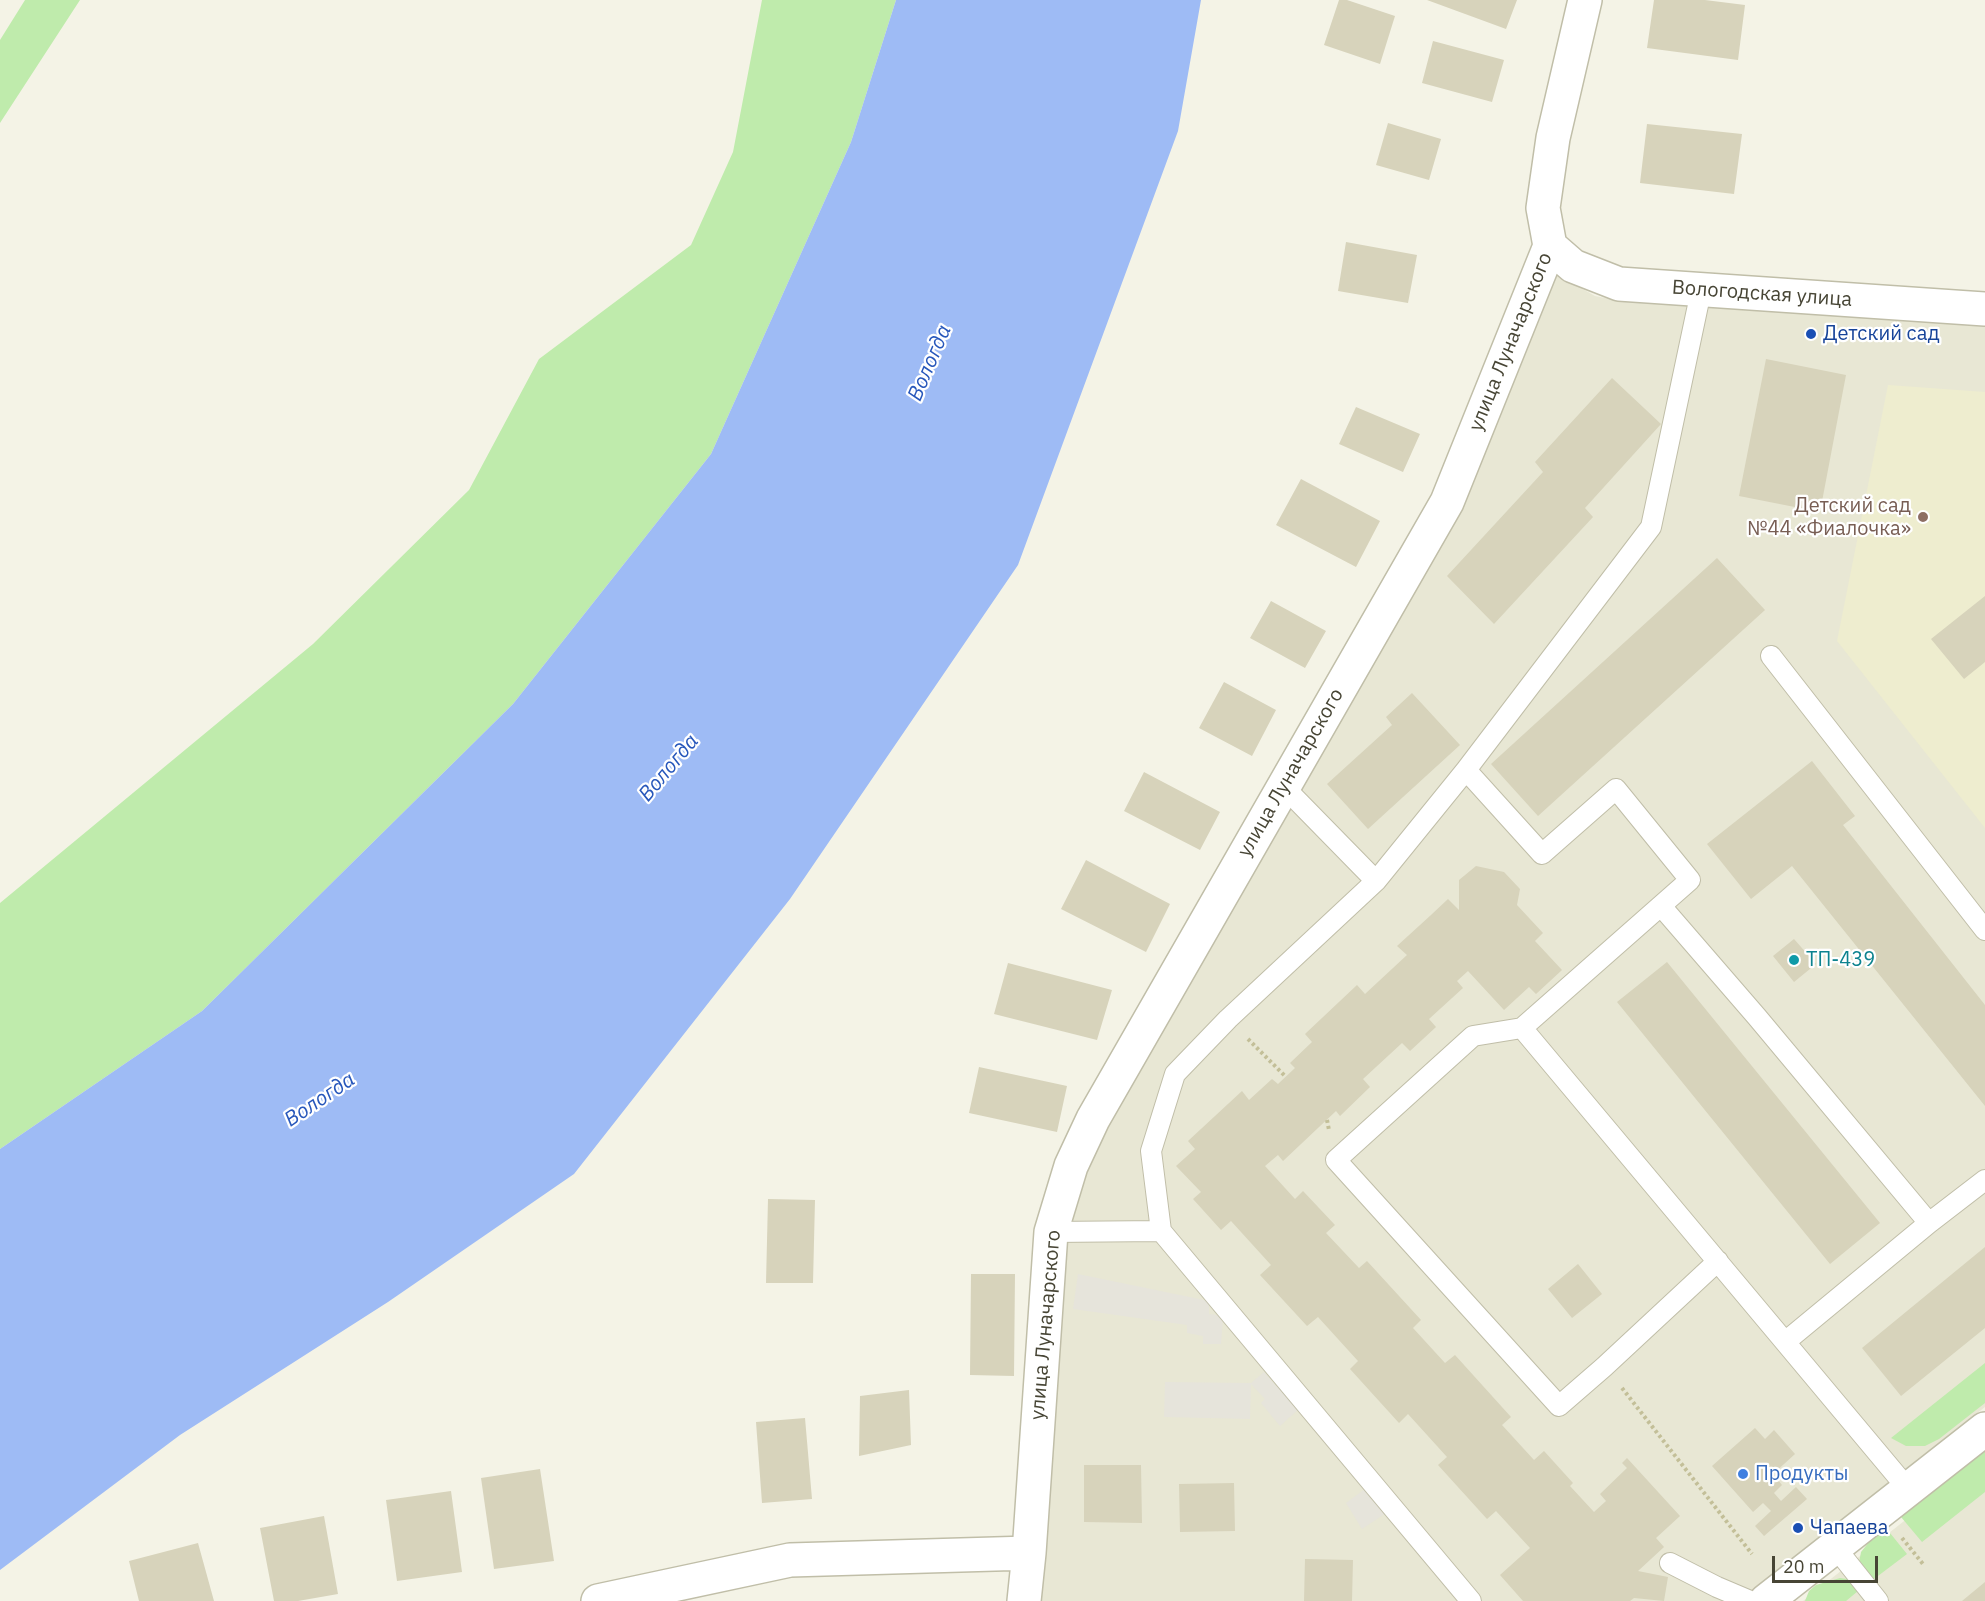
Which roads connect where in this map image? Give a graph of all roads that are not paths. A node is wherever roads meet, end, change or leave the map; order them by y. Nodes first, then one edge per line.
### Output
1 (1585, 0) edge
2 (1550, 246) junction
3 (1701, 291) junction
4 (1985, 309) edge
5 (1771, 656) dead end
6 (1466, 770) junction
7 (1283, 786) junction
8 (1376, 880) junction
9 (1660, 906) junction
10 (1985, 930) edge
11 (1522, 1028) junction
12 (1985, 1180) edge
13 (1929, 1223) junction
14 (1161, 1231) junction
15 (1051, 1232) junction
16 (1718, 1261) junction
17 (1785, 1342) junction
18 (1985, 1429) edge
19 (1908, 1489) junction
20 (1835, 1547) junction
21 (1029, 1553) junction
22 (1670, 1563) dead end
23 (598, 1601) edge
24 (1024, 1601) edge
25 (1471, 1601) edge
26 (1750, 1601) edge
27 (1766, 1601) edge
28 (1878, 1601) edge

1 - 2 street, улица Луначарского
2 - 3 street, Вологодская улица
2 - 7 street, улица Луначарского
3 - 4 street, Вологодская улица
3 - 6 lane
5 - 10 lane
6 - 8 lane
6 - 9 lane
7 - 8 lane
7 - 15 street, улица Луначарского
8 - 14 lane
9 - 11 lane
9 - 13 lane
11 - 16 lane
11 - 16 lane
12 - 13 lane
13 - 17 lane
14 - 15 lane
14 - 25 lane
15 - 21 street, улица Луначарского
16 - 17 lane
17 - 19 lane
18 - 19 street
19 - 20 street
20 - 27 street
20 - 28 lane
21 - 23 street
21 - 24 street, улица Луначарского
22 - 26 lane

